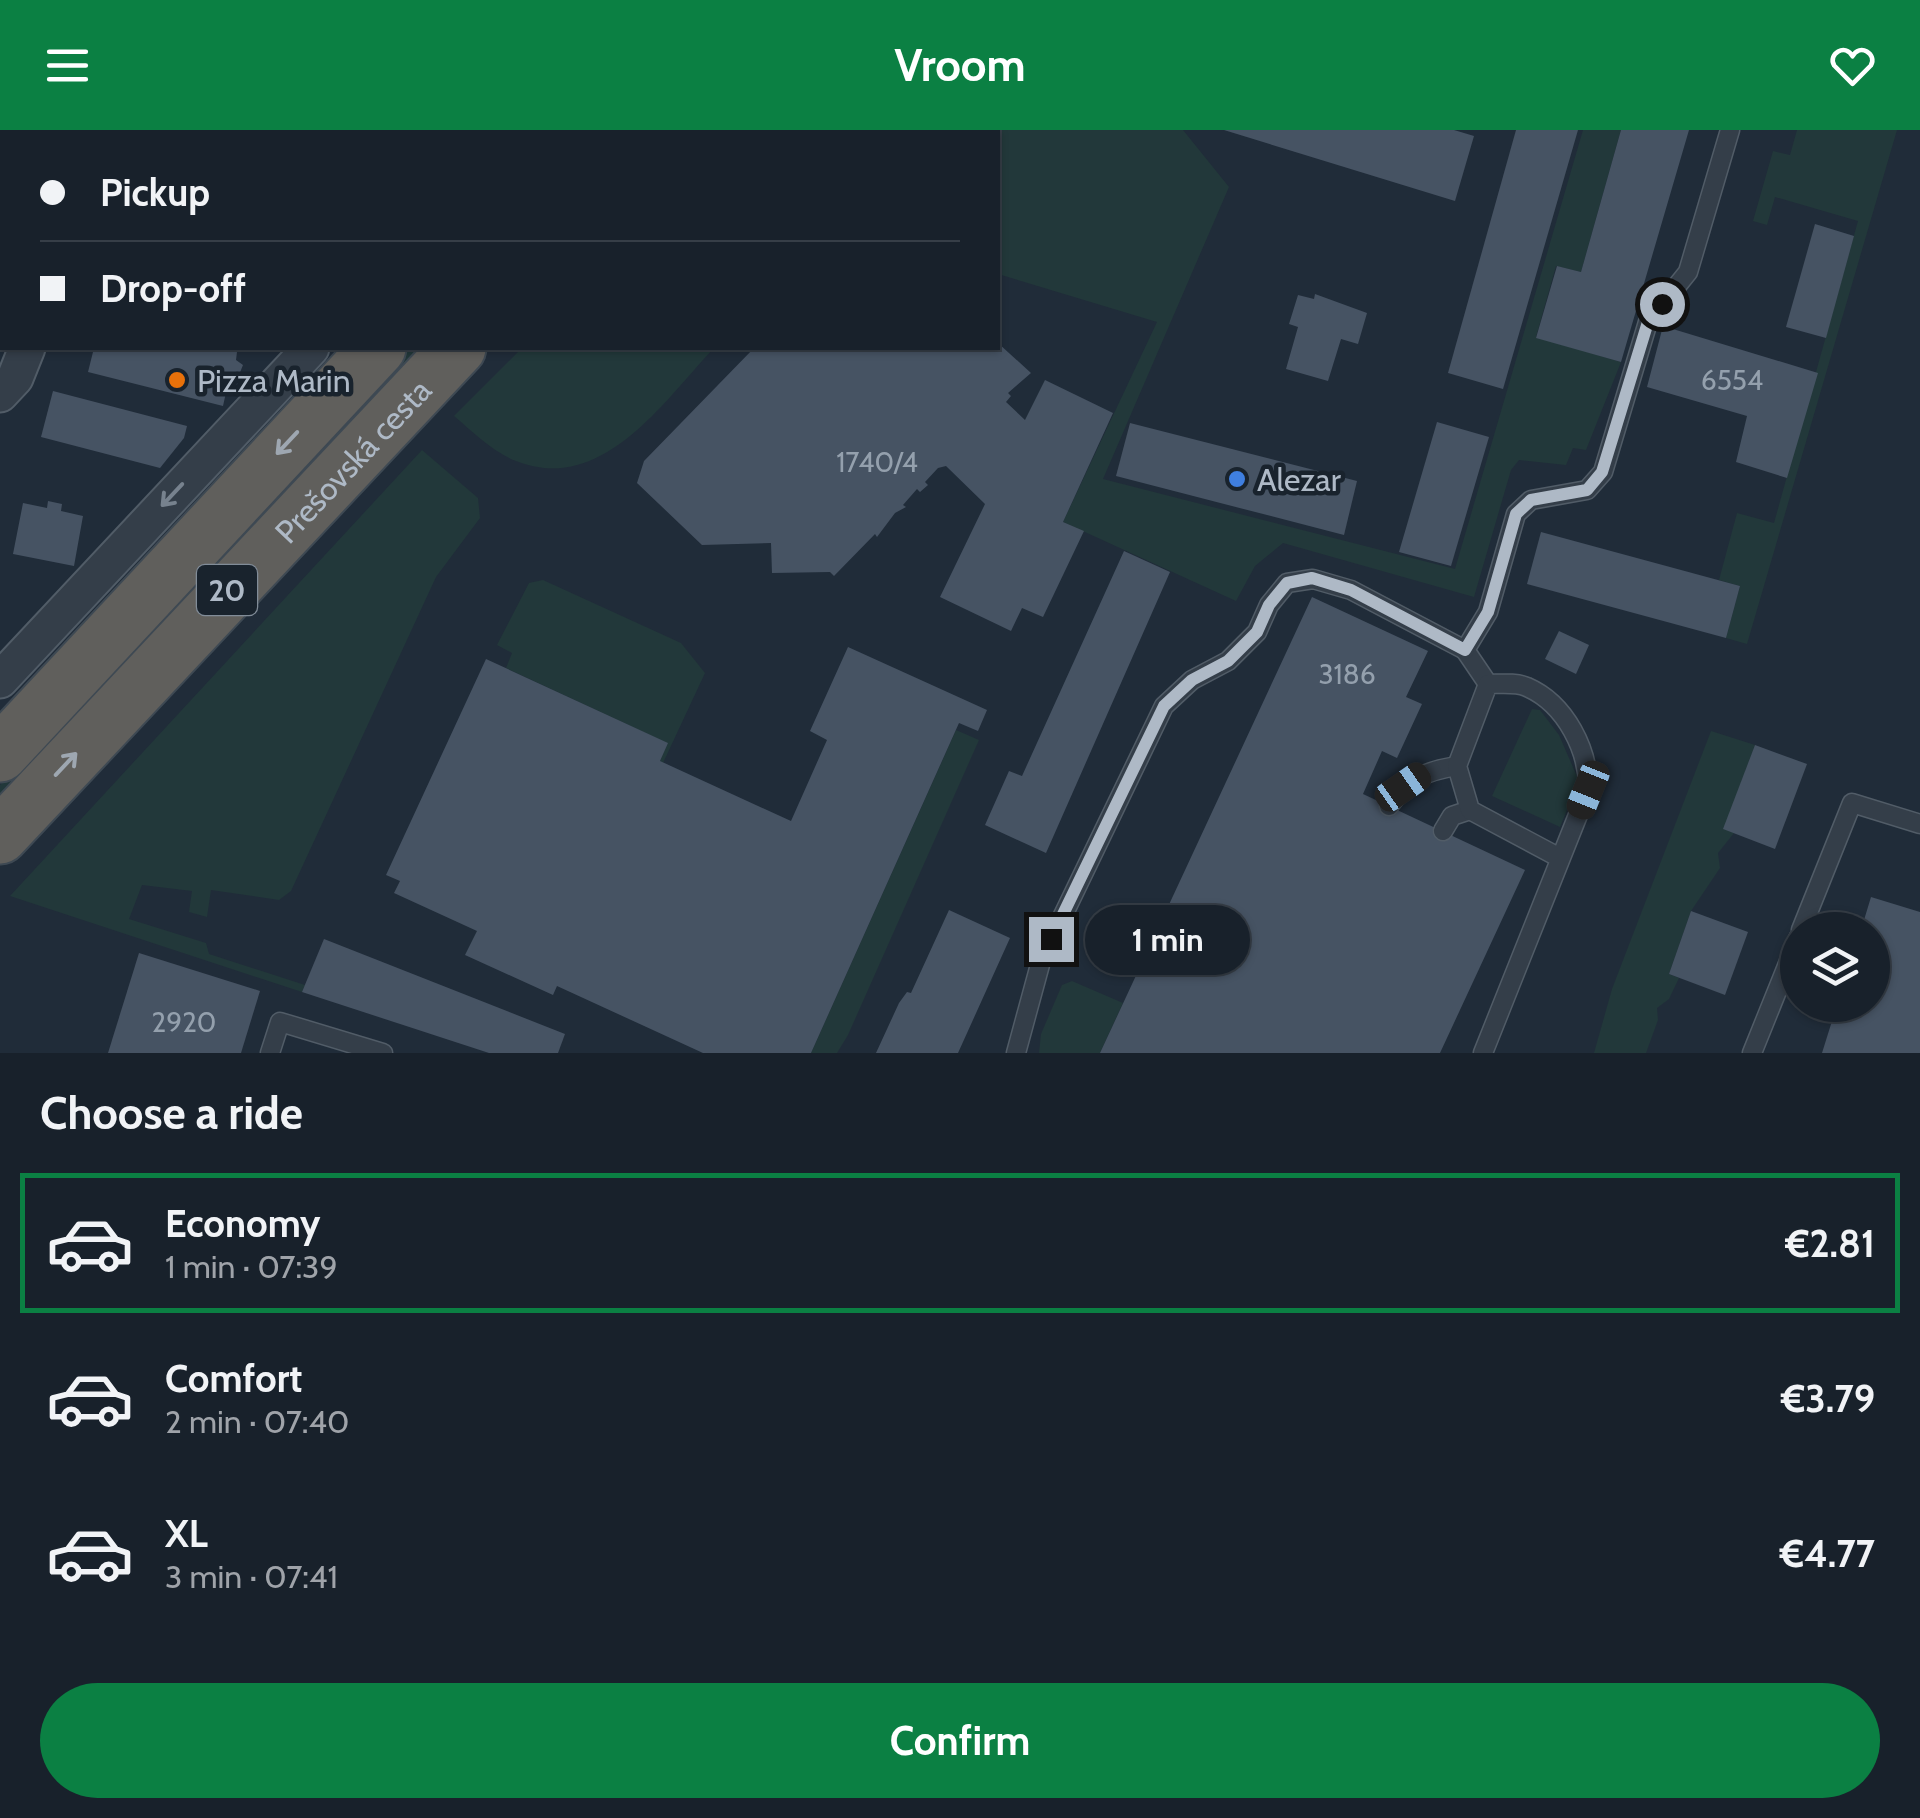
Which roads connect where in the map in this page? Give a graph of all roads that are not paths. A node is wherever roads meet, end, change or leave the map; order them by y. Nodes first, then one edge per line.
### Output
1 (1730, 130) edge
2 (25, 350) edge
3 (309, 350) edge
4 (376, 350) edge
5 (456, 350) edge
6 (0, 394) edge
7 (1465, 650) junction
8 (0, 680) edge
9 (1488, 684) junction
10 (0, 754) edge
11 (1457, 766) junction
12 (1390, 806) dead end
13 (1470, 810) junction
14 (1920, 824) edge
15 (1444, 831) dead end
16 (0, 836) edge
17 (1560, 858) junction
18 (1808, 912) edge
19 (1780, 984) edge
20 (270, 1053) edge
21 (383, 1053) edge
22 (1016, 1053) edge
23 (1483, 1053) edge
24 (1752, 1053) edge

1 - 7 lane
2 - 6 street
3 -> 8 street
4 -> 10 highway, Prešovská cesta / 20
16 -> 5 highway, Prešovská cesta / 20
7 - 9 lane
7 - 22 lane
9 - 11 lane
9 - 17 lane
11 - 12 lane
11 - 13 lane
13 - 15 lane
13 - 17 lane
14 - 18 lane
17 - 23 lane
19 - 24 lane
20 - 21 lane

